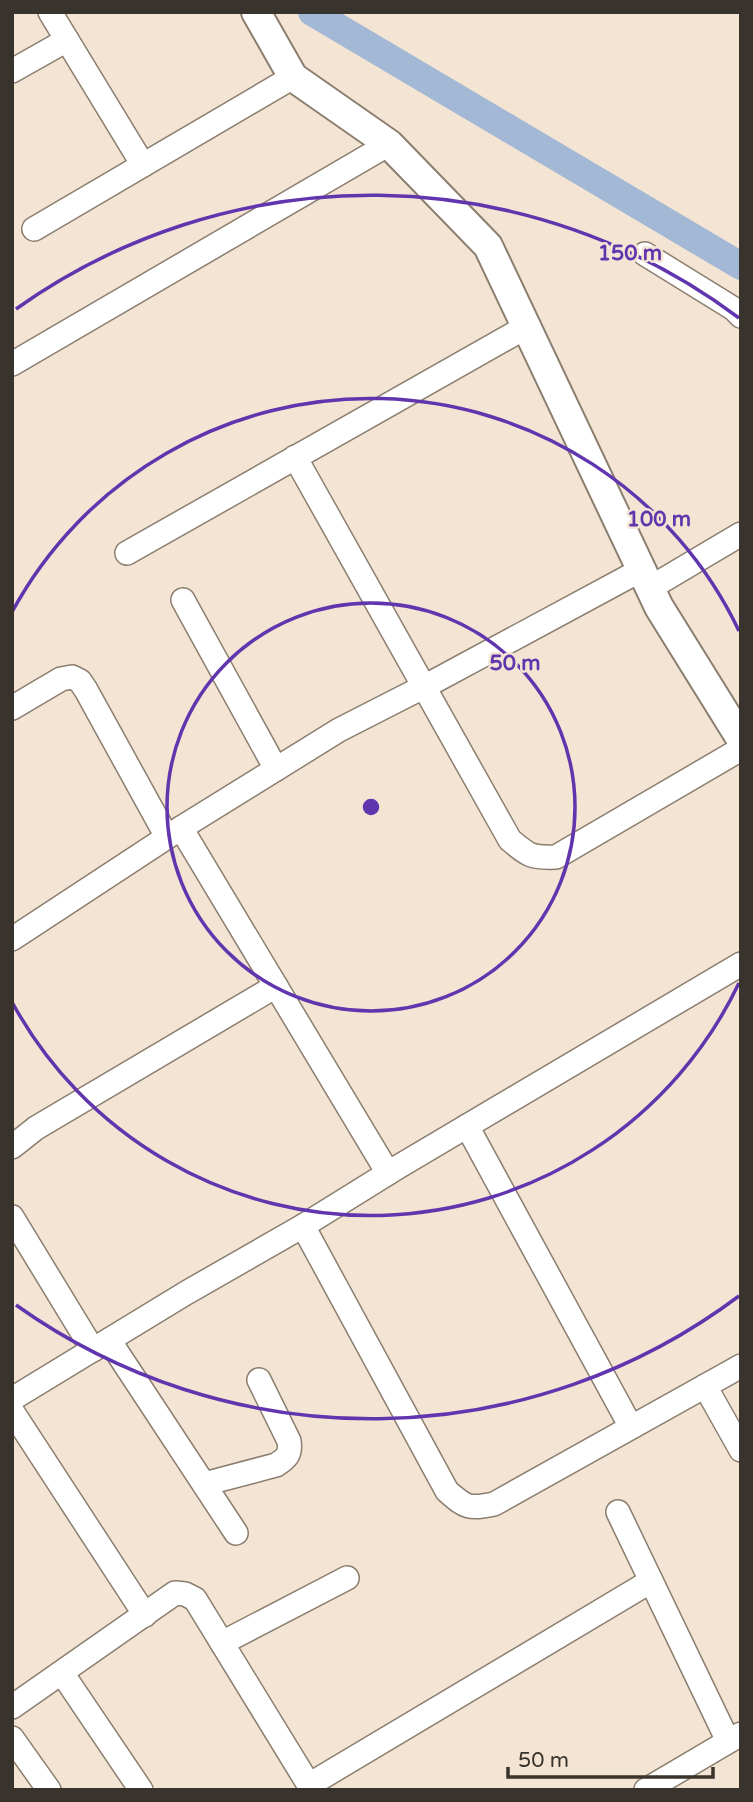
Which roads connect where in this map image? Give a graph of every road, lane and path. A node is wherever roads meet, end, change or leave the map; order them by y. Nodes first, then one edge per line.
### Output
1 (50, 12) edge
2 (256, 12) edge
3 (67, 40) junction
4 (12, 71) edge
5 (293, 77) junction
6 (389, 144) junction
7 (142, 165) junction
8 (34, 229) dead end
9 (645, 254) dead end
10 (741, 316) edge
11 (526, 327) junction
12 (12, 364) edge
13 (295, 457) junction
14 (741, 534) edge
15 (127, 553) dead end
16 (645, 579) junction
17 (183, 600) dead end
18 (423, 687) junction
19 (12, 708) edge
20 (741, 739) edge
21 (741, 749) edge
22 (276, 769) junction
23 (174, 833) junction
24 (12, 940) edge
25 (737, 975) edge
26 (276, 986) junction
27 (467, 1126) junction
28 (12, 1147) edge
29 (388, 1173) junction
30 (12, 1217) edge
31 (303, 1226) junction
32 (101, 1345) junction
33 (741, 1366) edge
34 (259, 1380) dead end
35 (705, 1386) junction
36 (12, 1399) edge
37 (12, 1411) edge
38 (631, 1427) junction
39 (741, 1450) edge
40 (204, 1484) junction
41 (618, 1512) dead end
42 (236, 1533) dead end
43 (347, 1578) dead end
44 (651, 1581) junction
45 (145, 1615) junction
46 (222, 1643) junction
47 (62, 1673) junction
48 (12, 1707) edge
49 (735, 1737) edge
50 (12, 1738) edge
51 (310, 1787) edge
52 (49, 1790) edge
53 (141, 1790) edge
54 (646, 1790) edge

1 - 3 street
2 - 5 street
3 - 4 street
3 - 7 street
5 - 6 street
5 - 7 street
6 - 11 street
6 - 12 street
7 - 8 street
9 - 10 street
11 - 13 street
11 - 16 street
13 - 15 street
13 - 18 street
14 - 16 street
16 - 18 street
16 - 20 street
17 - 22 street
18 - 21 street
18 - 22 street
19 - 23 street
22 - 23 street
23 - 24 street
23 - 26 street
25 - 27 street
26 - 28 street
26 - 29 street
27 - 29 street
27 - 38 street
29 - 31 street
30 - 32 street
31 - 32 street
31 - 38 street
32 - 36 street
32 - 40 street
33 - 35 street
34 - 40 street
35 - 38 street
35 - 39 street
37 - 45 street
40 - 42 street
41 - 44 street
43 - 46 street
44 - 49 street
44 - 51 street
45 - 46 street
45 - 47 street
46 - 51 street
47 - 48 street
47 - 53 street
49 - 54 street
50 - 52 street

